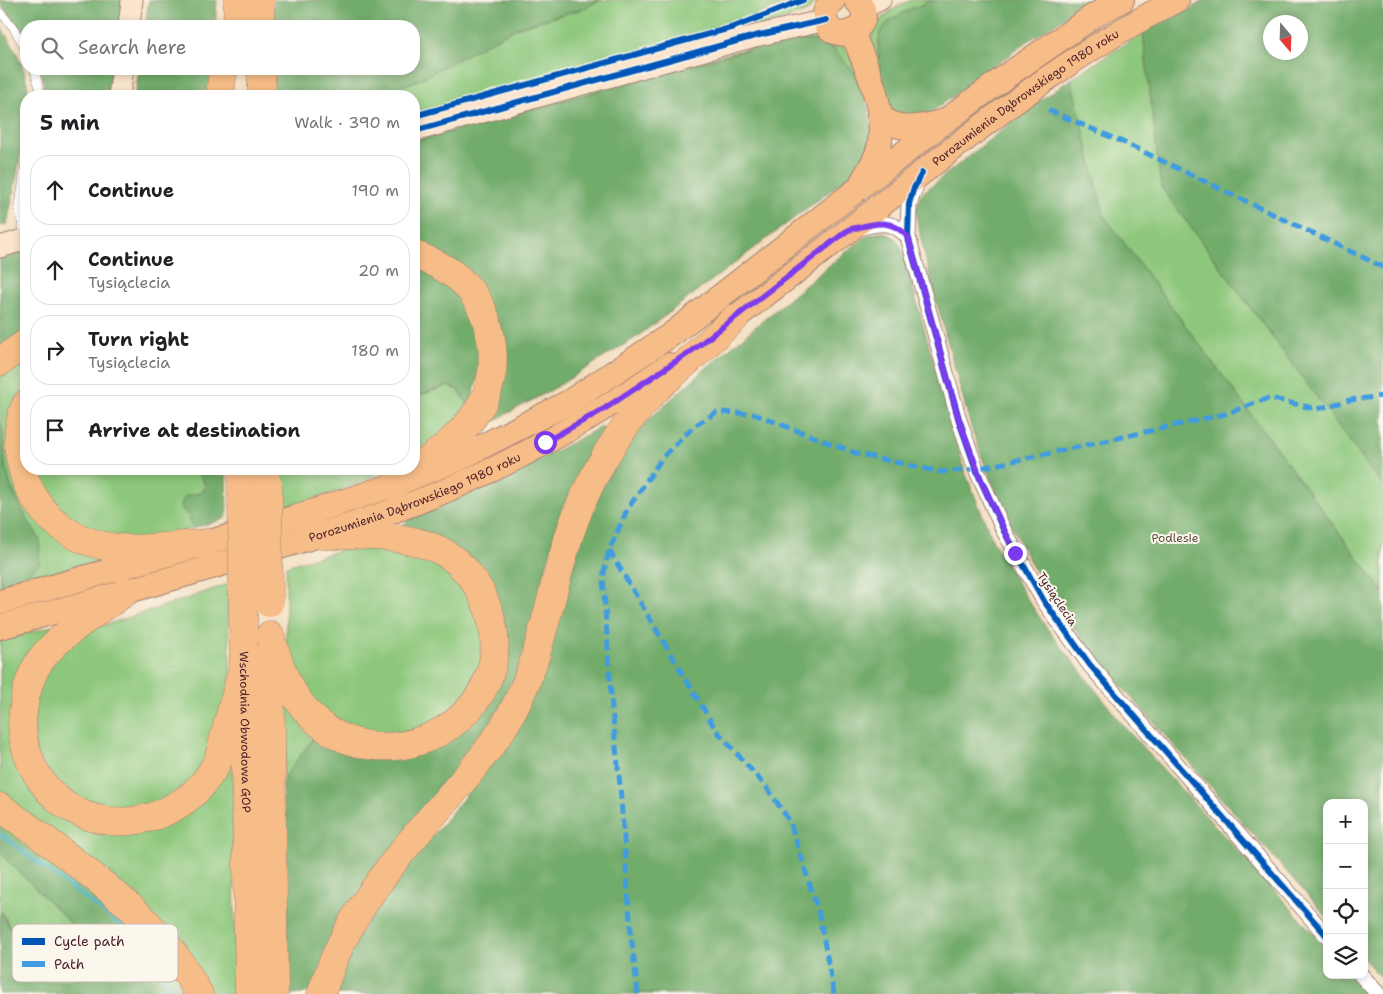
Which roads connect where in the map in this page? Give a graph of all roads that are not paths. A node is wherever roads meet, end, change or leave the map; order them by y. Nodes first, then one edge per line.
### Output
1 (132, 0) edge
2 (260, 0) edge
3 (1122, 0) edge
4 (1177, 0) edge
5 (866, 3) edge
6 (829, 10) edge
7 (0, 12) edge
8 (241, 19) edge
9 (130, 20) edge
10 (852, 32) junction
11 (20, 38) edge
12 (36, 75) edge
13 (122, 75) edge
14 (222, 75) edge
15 (238, 75) edge
16 (261, 75) edge
17 (40, 90) edge
18 (120, 90) edge
19 (221, 90) edge
20 (238, 90) edge
21 (262, 90) edge
22 (879, 115) junction
23 (945, 121) junction
24 (420, 129) edge
25 (922, 173) junction
26 (857, 190) junction
27 (848, 230) junction
28 (908, 237) junction
29 (20, 241) edge
30 (0, 247) edge
31 (420, 257) edge
32 (734, 318) junction
33 (20, 347) edge
34 (0, 362) edge
35 (20, 422) edge
36 (20, 460) edge
37 (420, 465) edge
38 (420, 474) edge
39 (24, 475) edge
40 (407, 475) edge
41 (418, 475) edge
42 (249, 479) edge
43 (393, 485) junction
44 (322, 535) junction
45 (206, 543) junction
46 (127, 591) junction
47 (0, 602) edge
48 (256, 606) junction
49 (0, 627) edge
50 (270, 634) junction
51 (244, 664) junction
52 (0, 807) edge
53 (149, 924) edge
54 (1325, 934) edge
55 (178, 960) edge
56 (1365, 979) edge
57 (199, 994) edge
58 (249, 994) edge
59 (274, 994) edge
60 (321, 994) edge
61 (1378, 994) edge

1 - 9 street
2 - 8 highway
3 - 23 main road, Porozumienia Dąbrowskiego 1980 roku
4 - 25 main road, Porozumienia Dąbrowskiego 1980 roku
5 - 10 main road
6 - 10 main road
6 - 24 street
7 - 11 lane
10 - 22 main road
12 - 17 lane
13 - 18 street
14 - 19 highway
15 - 20 highway
16 - 21 highway
22 - 23 main road
22 - 26 main road
23 - 26 main road, Porozumienia Dąbrowskiego 1980 roku
25 - 27 main road, Porozumienia Dąbrowskiego 1980 roku
25 - 28 street, Tysiąclecia
26 - 38 main road, Porozumienia Dąbrowskiego 1980 roku
27 - 28 street
27 - 32 main road, Porozumienia Dąbrowskiego 1980 roku
28 - 54 street, Tysiąclecia
29 - 30 street
31 - 37 highway
32 - 44 main road, Porozumienia Dąbrowskiego 1980 roku
32 - 60 highway
33 - 34 highway
35 - 36 highway
39 - 45 highway
40 - 43 highway
41 - 43 main road, Porozumienia Dąbrowskiego 1980 roku
42 - 48 highway, Wschodnia Obwodowa GOP, bridge
43 - 45 main road, Porozumienia Dąbrowskiego 1980 roku
44 - 46 main road, Porozumienia Dąbrowskiego 1980 roku
44 - 50 highway
45 - 47 main road, Porozumienia Dąbrowskiego 1980 roku
46 - 49 main road, Porozumienia Dąbrowskiego 1980 roku
46 - 51 highway
48 - 50 highway, Wschodnia Obwodowa GOP
48 - 51 highway, Wschodnia Obwodowa GOP
50 - 59 highway, Wschodnia Obwodowa GOP
51 - 58 highway, Wschodnia Obwodowa GOP
52 - 53 highway
55 - 57 highway
56 - 61 street

